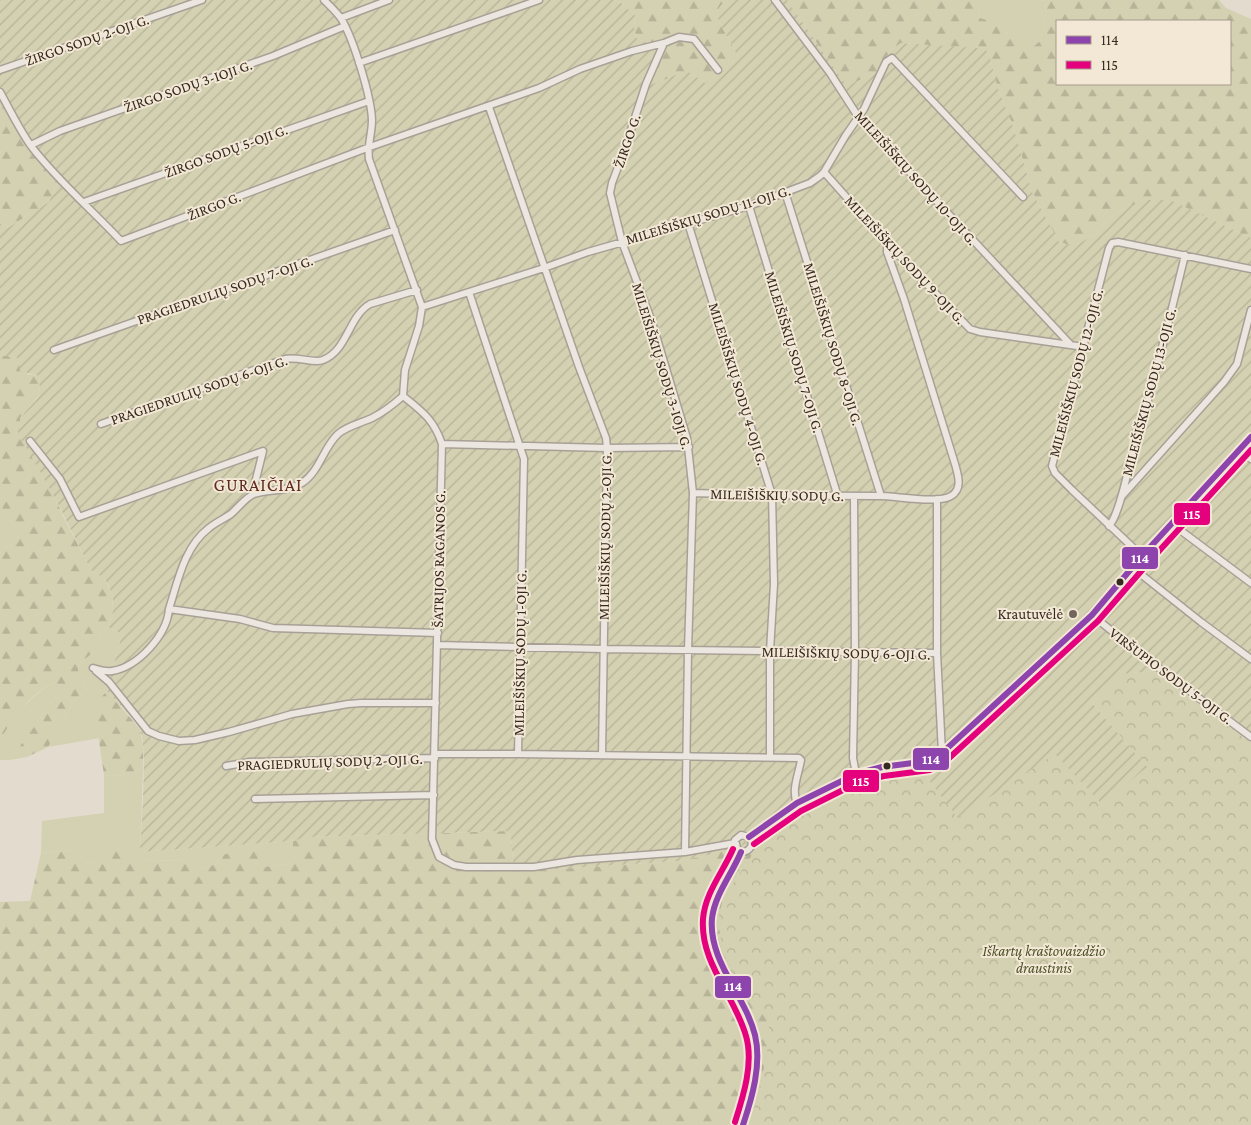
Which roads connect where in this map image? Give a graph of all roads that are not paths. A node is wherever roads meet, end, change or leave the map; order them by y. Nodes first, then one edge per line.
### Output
1 (202, 0) edge
2 (324, 0) edge
3 (389, 0) edge
4 (539, 0) edge
5 (776, 0) edge
6 (341, 18) junction
7 (345, 26) junction
8 (664, 44) junction
9 (359, 63) junction
10 (0, 70) edge
11 (718, 70) dead end
12 (0, 92) edge
13 (369, 101) junction
14 (489, 107) junction
15 (859, 118) junction
16 (31, 146) junction
17 (367, 148) junction
18 (824, 172) junction
19 (785, 192) junction
20 (1023, 197) dead end
21 (84, 202) junction
22 (749, 206) junction
23 (688, 223) junction
24 (395, 230) junction
25 (622, 242) junction
26 (888, 244) junction
27 (1186, 255) junction
28 (544, 268) junction
29 (1251, 269) edge
30 (417, 290) junction
31 (469, 292) junction
32 (422, 306) junction
33 (1251, 310) edge
34 (1070, 344) junction
35 (1084, 347) junction
36 (54, 350) dead end
37 (404, 396) junction
38 (101, 424) dead end
39 (1251, 437) edge
40 (30, 441) dead end
41 (442, 444) junction
42 (520, 447) junction
43 (689, 447) junction
44 (607, 448) junction
45 (1239, 450) junction
46 (1251, 459) edge
47 (693, 493) junction
48 (252, 495) junction
49 (772, 495) junction
50 (881, 496) junction
51 (838, 497) junction
52 (854, 497) junction
53 (936, 499) junction
54 (1120, 499) junction
55 (1172, 524) junction
56 (1109, 526) junction
57 (1142, 556) junction
58 (1133, 568) junction
59 (1251, 583) edge
60 (169, 609) junction
61 (1092, 615) junction
62 (438, 633) junction
63 (438, 645) junction
64 (520, 647) junction
65 (604, 650) junction
66 (688, 650) junction
67 (770, 651) junction
68 (855, 652) junction
69 (937, 653) junction
70 (1251, 658) edge
71 (436, 703) junction
72 (1251, 737) edge
73 (942, 753) junction
74 (518, 754) junction
75 (602, 755) junction
76 (435, 756) junction
77 (686, 757) junction
78 (770, 757) junction
79 (226, 766) dead end
80 (856, 774) junction
81 (434, 795) junction
82 (255, 800) dead end
83 (797, 803) junction
84 (749, 837) junction
85 (735, 843) junction
86 (685, 852) junction
87 (741, 852) junction
88 (743, 1125) edge

1 - 10 street, ŽIRGO SODŲ 2-OJI G.
2 - 6 street
3 - 6 street
4 - 9 street
5 - 15 street, MILEIŠIŠKIŲ SODŲ 10-OJI G.
6 - 7 street
7 - 9 street
7 - 16 street, ŽIRGO SODŲ 3-IOJI G.
8 - 11 street, ŽIRGO G.
8 - 14 street, ŽIRGO G.
8 - 25 street, ŽIRGO G.
9 - 13 street
12 - 16 street, ŽIRGO G.
13 - 17 street
13 - 21 street, ŽIRGO SODŲ 5-OJI G.
14 - 17 street, ŽIRGO G.
14 - 28 street
15 - 18 street, MILEIŠIŠKIŲ SODŲ 11-OJI G.
15 - 20 street, MILEIŠIŠKIŲ SODŲ 11-OJI G.
15 - 34 street, MILEIŠIŠKIŲ SODŲ 10-OJI G.
16 - 21 street, ŽIRGO G.
17 - 21 street, ŽIRGO G.
17 - 24 street
18 - 19 street, MILEIŠIŠKIŲ SODŲ 11-OJI G.
18 - 26 street, MILEIŠIŠKIŲ SODŲ 9-OJI G.
19 - 22 street, MILEIŠIŠKIŲ SODŲ 11-OJI G.
19 - 50 street, MILEIŠIŠKIŲ SODŲ 8-OJI G.
22 - 23 street, MILEIŠIŠKIŲ SODŲ 11-OJI G.
22 - 51 street, MILEIŠIŠKIŲ SODŲ 7-OJI G.
23 - 25 street, MILEIŠIŠKIŲ SODŲ 11-OJI G.
23 - 49 street, MILEIŠIŠKIŲ SODŲ 4-OJI G.
24 - 30 street
24 - 36 street, PRAGIEDRULIŲ SODŲ 7-OJI G.
25 - 28 street, MILEIŠIŠKIŲ SODŲ 11-OJI G.
25 - 43 street, MILEIŠIŠKIŲ SODŲ 3-IOJI G.
26 - 34 street, MILEIŠIŠKIŲ SODŲ 9-OJI G.
26 - 53 street, MILEIŠIŠKIŲ SODŲ G.
27 - 29 street
27 - 35 street, MILEIŠIŠKIŲ SODŲ 12-OJI G.
27 - 54 street, MILEIŠIŠKIŲ SODŲ 13-OJI G.
28 - 31 street, MILEIŠIŠKIŲ SODŲ 11-OJI G.
28 - 44 street, MILEIŠIŠKIŲ SODŲ 2-OJI G.
30 - 32 street
30 - 38 street, PRAGIEDRULIŲ SODŲ 6-OJI G.
31 - 32 street, MILEIŠIŠKIŲ SODŲ 11-OJI G.
31 - 42 street, MILEIŠIŠKIŲ SODŲ 1-OJI G.
32 - 37 street
33 - 54 street
34 - 35 street, MILEIŠIŠKIŲ SODŲ 9-OJI G.
35 - 56 street, MILEIŠIŠKIŲ SODŲ 12-OJI G.
37 - 41 street, ŠATRIJOS RAGANOS G.
37 - 48 street
39 - 45 street
40 - 48 street
41 - 42 street
41 - 62 street, ŠATRIJOS RAGANOS G.
42 - 44 street
42 - 64 street, MILEIŠIŠKIŲ SODŲ 1-OJI G.
43 - 44 street
43 - 47 street, MILEIŠIŠKIŲ SODŲ 3-IOJI G.
44 - 65 street, MILEIŠIŠKIŲ SODŲ 2-OJI G.
45 - 46 street
45 - 55 street
47 - 49 street, MILEIŠIŠKIŲ SODŲ G.
47 - 66 street, MILEIŠIŠKIŲ SODŲ G.
48 - 60 street
49 - 51 street, MILEIŠIŠKIŲ SODŲ G.
49 - 67 street, MILEIŠIŠKIŲ SODŲ 4-OJI G.
50 - 52 street, MILEIŠIŠKIŲ SODŲ G.
50 - 53 street, MILEIŠIŠKIŲ SODŲ G.
51 - 52 street, MILEIŠIŠKIŲ SODŲ G.
52 - 68 street
53 - 69 street
54 - 56 street, MILEIŠIŠKIŲ SODŲ 13-OJI G.
55 - 57 street
55 - 59 street
56 - 57 street, MILEIŠIŠKIŲ SODŲ 12-OJI G.
57 - 58 street
58 - 61 street
58 - 70 street
60 - 62 street
60 - 71 street
61 - 72 street, VIRŠUPIO SODŲ 5-OJI G.
61 - 73 street
62 - 63 street, ŠATRIJOS RAGANOS G.
63 - 64 street, MILEIŠIŠKIŲ SODŲ 6-OJI G.
63 - 71 street, ŠATRIJOS RAGANOS G.
64 - 65 street, MILEIŠIŠKIŲ SODŲ 6-OJI G.
64 - 74 street, MILEIŠIŠKIŲ SODŲ 1-OJI G.
65 - 66 street, MILEIŠIŠKIŲ SODŲ 6-OJI G.
65 - 75 street, MILEIŠIŠKIŲ SODŲ 2-OJI G.
66 - 67 street, MILEIŠIŠKIŲ SODŲ 6-OJI G.
66 - 77 street, MILEIŠIŠKIŲ SODŲ G.
67 - 68 street, MILEIŠIŠKIŲ SODŲ 6-OJI G.
67 - 78 street, MILEIŠIŠKIŲ SODŲ 4-OJI G.
68 - 69 street, MILEIŠIŠKIŲ SODŲ 6-OJI G.
68 - 80 street
69 - 73 street, MILEIŠIŠKIŲ SODŲ 6-OJI G.
71 - 76 street, ŠATRIJOS RAGANOS G.
73 - 80 street
74 - 75 street, MILEIŠIŠKIŲ SODŲ 1-OJI G.
74 - 76 street, PRAGIEDRULIŲ SODŲ 2-OJI G.
75 - 77 street, MILEIŠIŠKIŲ SODŲ 1-OJI G.
76 - 79 street, PRAGIEDRULIŲ SODŲ 2-OJI G.
76 - 81 street, ŠATRIJOS RAGANOS G.
77 - 78 street, MILEIŠIŠKIŲ SODŲ 1-OJI G.
77 - 86 street, MILEIŠIŠKIŲ SODŲ G.
78 - 83 street, MILEIŠIŠKIŲ SODŲ 1-OJI G.
80 - 83 street
81 - 82 street
81 - 86 street, ŠATRIJOS RAGANOS G.
83 - 84 street
84 - 85 street
84 - 87 street
85 - 86 street, ŠATRIJOS RAGANOS G.
85 - 87 street
87 - 88 street

